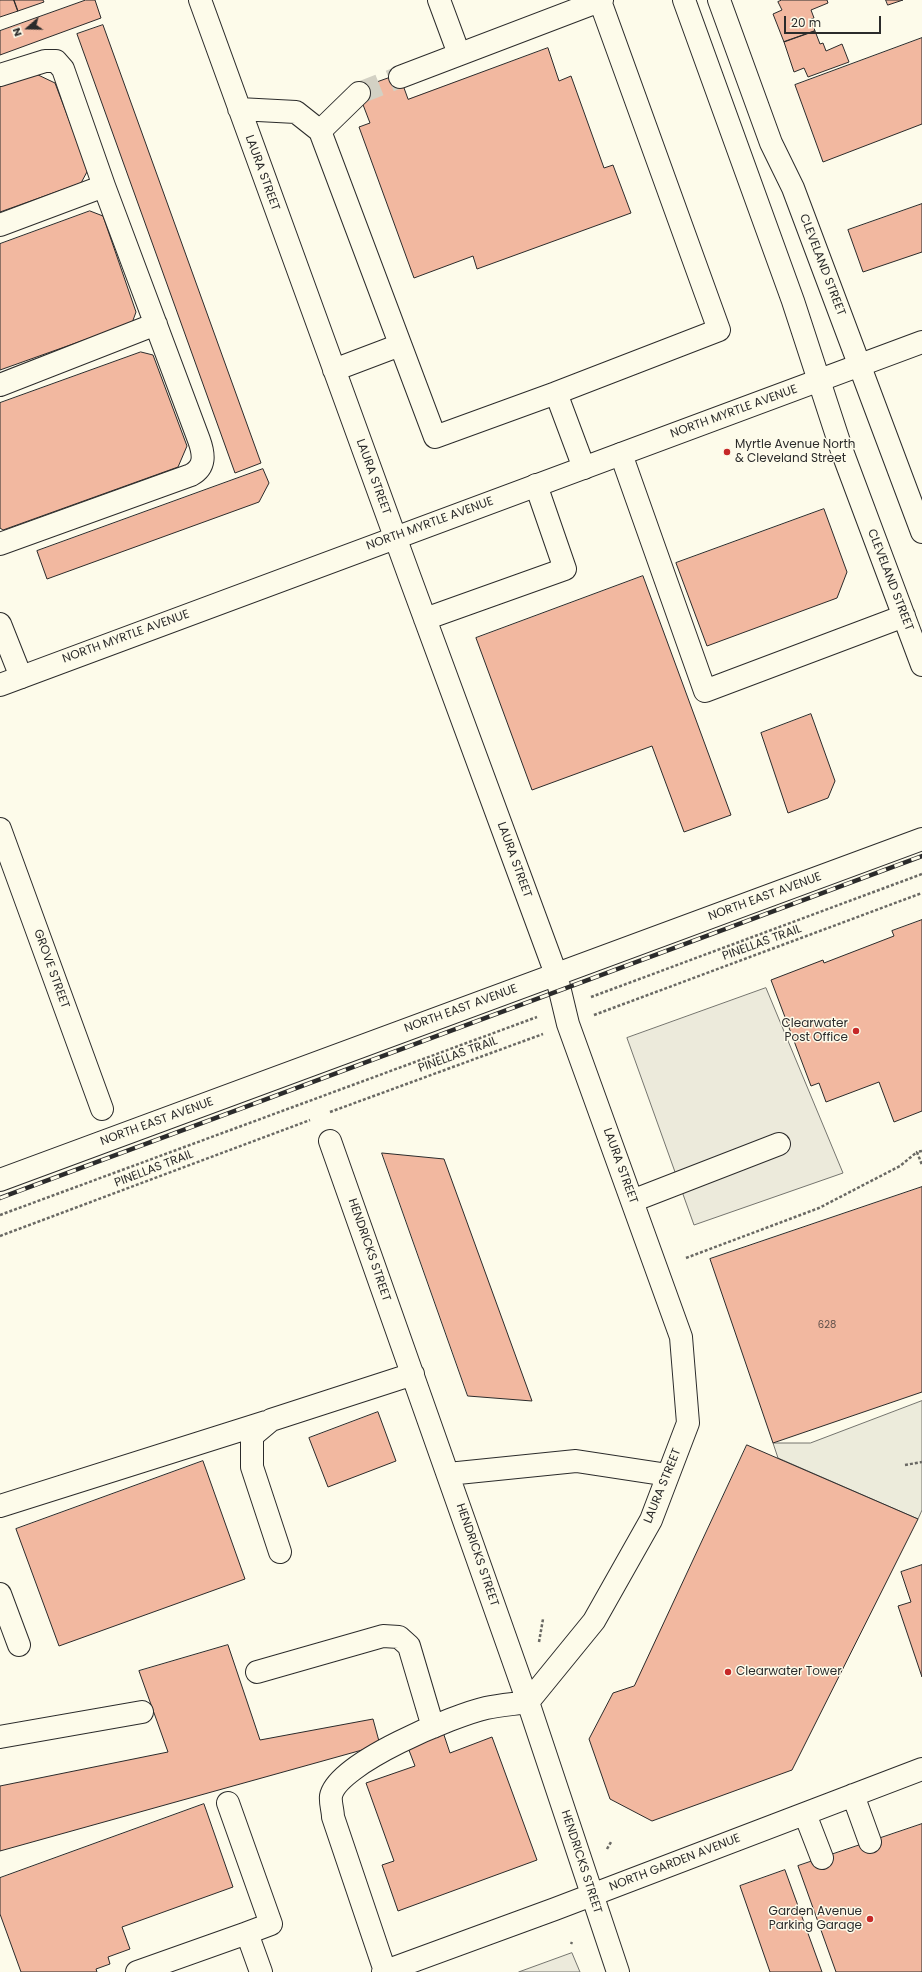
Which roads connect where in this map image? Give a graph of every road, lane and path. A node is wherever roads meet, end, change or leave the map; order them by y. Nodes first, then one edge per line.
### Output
1 (200, 0) edge
2 (439, 0) edge
3 (684, 0) edge
4 (719, 0) edge
5 (601, 1) edge
6 (459, 54) junction
7 (0, 75) edge
8 (400, 78) tunnel mouth
9 (359, 93) tunnel mouth
10 (240, 109) junction
11 (320, 131) junction
12 (104, 186) junction
13 (0, 225) edge
14 (156, 324) junction
15 (922, 342) edge
16 (400, 345) junction
17 (860, 365) junction
18 (334, 370) junction
19 (818, 381) junction
20 (0, 385) edge
21 (556, 393) junction
22 (621, 454) junction
23 (584, 468) junction
24 (536, 485) junction
25 (920, 520) edge
26 (395, 537) junction
27 (1, 544) edge
28 (904, 616) junction
29 (425, 619) junction
30 (0, 624) edge
31 (922, 665) edge
32 (21, 677) junction
33 (0, 684) edge
34 (0, 829) edge
35 (922, 839) edge
36 (922, 874) edge
37 (922, 893) edge
38 (556, 974) junction
39 (566, 1016) junction
40 (102, 1109) dead end
41 (329, 1113) dead end
42 (314, 1118) dead end
43 (330, 1141) dead end
44 (779, 1144) dead end
45 (922, 1151) edge
46 (917, 1152) junction
47 (922, 1165) edge
48 (0, 1180) edge
49 (632, 1201) junction
50 (0, 1215) edge
51 (0, 1236) edge
52 (686, 1258) dead end
53 (413, 1374) junction
54 (271, 1420) junction
55 (922, 1462) edge
56 (906, 1466) dead end
57 (448, 1474) junction
58 (668, 1475) junction
59 (0, 1506) edge
60 (280, 1552) dead end
61 (0, 1594) edge
62 (19, 1645) dead end
63 (257, 1672) dead end
64 (528, 1702) junction
65 (142, 1712) dead end
66 (433, 1727) junction
67 (0, 1737) edge
68 (922, 1769) edge
69 (853, 1795) junction
70 (228, 1803) dead end
71 (805, 1814) junction
72 (611, 1842) dead end
73 (870, 1842) dead end
74 (607, 1850) dead end
75 (822, 1858) dead end
76 (591, 1895) junction
77 (247, 1933) junction
78 (137, 1972) edge
79 (261, 1972) edge
80 (384, 1972) edge
81 (618, 1972) edge

1 - 10 street, LAURA STREET
2 - 6 street
3 - 19 street, CLEVELAND STREET
4 - 17 street, CLEVELAND STREET
5 - 6 street
5 - 21 street
6 - 8 street
7 - 12 street
9 - 11 street
10 - 11 street
10 - 18 street, LAURA STREET
11 - 16 street
12 - 13 street
12 - 14 street
14 - 20 street
14 - 27 street
15 - 17 street, NORTH MYRTLE AVENUE
16 - 18 street
16 - 21 street
17 - 19 street, NORTH MYRTLE AVENUE
17 - 25 street, CLEVELAND STREET
18 - 26 street, LAURA STREET
19 - 22 street, NORTH MYRTLE AVENUE
19 - 28 street, CLEVELAND STREET
21 - 23 street
22 - 23 street, NORTH MYRTLE AVENUE
22 - 28 street
23 - 24 street, NORTH MYRTLE AVENUE
24 - 26 street, NORTH MYRTLE AVENUE
24 - 29 street
26 - 29 street, LAURA STREET
26 - 32 street, NORTH MYRTLE AVENUE
28 - 31 street, CLEVELAND STREET
29 - 38 street, LAURA STREET
30 - 32 street
32 - 33 street, NORTH MYRTLE AVENUE
34 - 40 street, GROVE STREET
35 - 38 street, NORTH EAST AVENUE
36 - 39 path, PINELLAS TRAIL
37 - 39 path, PINELLAS TRAIL
38 - 39 street, LAURA STREET
38 - 48 street, NORTH EAST AVENUE
39 - 41 path, PINELLAS TRAIL
39 - 49 street, LAURA STREET
39 - 50 path, PINELLAS TRAIL
42 - 51 path, PINELLAS TRAIL
43 - 53 street, HENDRICKS STREET
44 - 49 street
45 - 46 path
46 - 47 path
46 - 52 path
49 - 58 street, LAURA STREET
53 - 54 street
53 - 57 street, HENDRICKS STREET
54 - 59 street
54 - 60 street
55 - 56 path
57 - 58 street
57 - 64 street, HENDRICKS STREET
58 - 64 street, LAURA STREET
61 - 62 street
63 - 66 street
64 - 66 street
64 - 76 street, HENDRICKS STREET
65 - 67 street
66 - 80 street
68 - 69 street, NORTH GARDEN AVENUE
69 - 71 street, NORTH GARDEN AVENUE
69 - 73 street
70 - 77 street
71 - 75 street
71 - 76 street, NORTH GARDEN AVENUE
72 - 74 path
76 - 80 street, NORTH GARDEN AVENUE
76 - 81 street, HENDRICKS STREET
77 - 78 street
77 - 79 street

